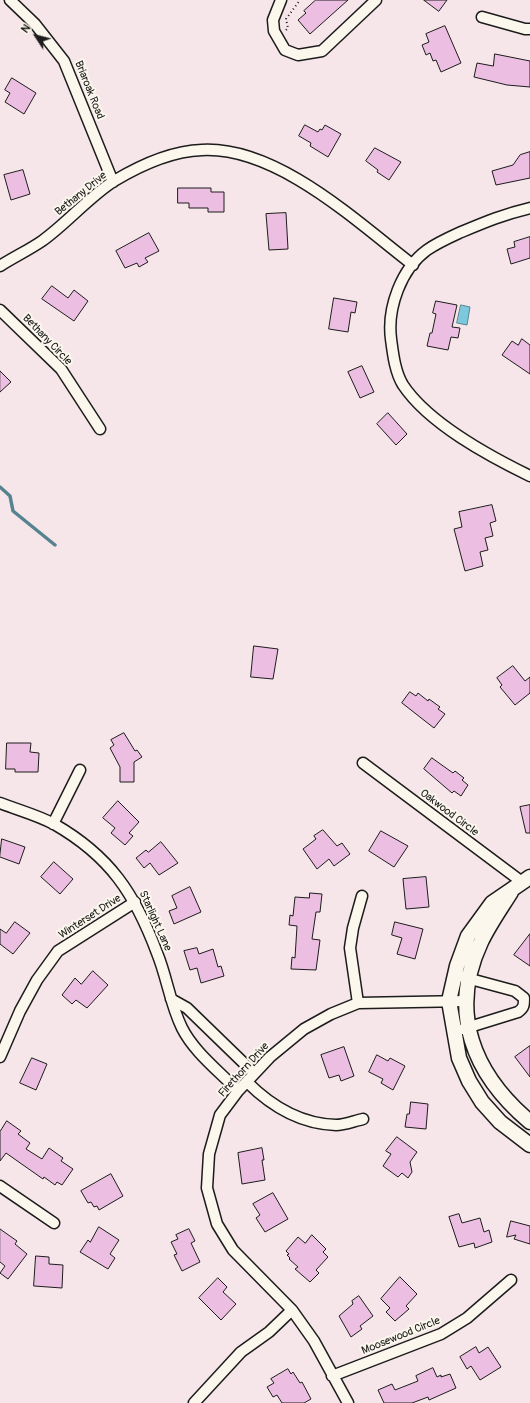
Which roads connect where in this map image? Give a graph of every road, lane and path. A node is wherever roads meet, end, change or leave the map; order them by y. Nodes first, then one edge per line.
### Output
1 (10, 0) edge
2 (281, 0) edge
3 (300, 0) edge
4 (376, 0) edge
5 (482, 17) dead end
6 (530, 29) edge
7 (276, 39) junction
8 (114, 182) junction
9 (530, 208) edge
10 (413, 265) junction
11 (0, 266) edge
12 (0, 310) edge
13 (100, 429) dead end
14 (530, 476) edge
15 (363, 763) dead end
16 (80, 770) dead end
17 (0, 804) edge
18 (53, 824) junction
19 (522, 882) edge
20 (362, 896) dead end
21 (135, 902) junction
22 (455, 975) junction
23 (470, 978) junction
24 (171, 999) junction
25 (450, 1001) junction
26 (467, 1001) junction
27 (358, 1003) junction
28 (468, 1028) junction
29 (453, 1032) junction
30 (0, 1057) edge
31 (254, 1074) junction
32 (247, 1082) junction
33 (238, 1091) junction
34 (363, 1119) dead end
35 (530, 1122) edge
36 (530, 1145) edge
37 (0, 1186) edge
38 (54, 1223) dead end
39 (511, 1280) dead end
40 (292, 1310) junction
41 (332, 1376) junction
42 (194, 1403) edge
43 (348, 1403) edge

1 - 8 street, Briaroak Road
2 - 7 street
3 - 7 path
4 - 7 street
5 - 6 street
8 - 10 street, Bethany Drive
8 - 11 street, Bethany Drive
9 - 10 street
10 - 14 street
12 - 13 street, Bethany Circle
15 - 19 street, Oakwood Circle
16 - 18 street
17 - 18 street, Starlight Lane
18 - 21 street, Starlight Lane
19 - 22 street
19 - 23 street
20 - 27 street
21 - 24 street, Starlight Lane
21 - 30 street, Winterset Drive
22 - 23 street
22 - 25 street
23 - 26 street
23 - 28 street
24 - 31 street
24 - 33 street, Starlight Lane
25 - 26 street, Firethorn Drive
25 - 27 street, Firethorn Drive
25 - 29 street
26 - 28 street
27 - 31 street, Firethorn Drive
28 - 29 street
28 - 35 street
29 - 36 street
31 - 32 street, Firethorn Drive
32 - 33 street, Firethorn Drive
32 - 34 street
33 - 40 street, Firethorn Drive
37 - 38 street
39 - 41 street, Moosewood Circle
40 - 41 street, Firethorn Drive
40 - 42 street
41 - 43 street, Firethorn Drive

